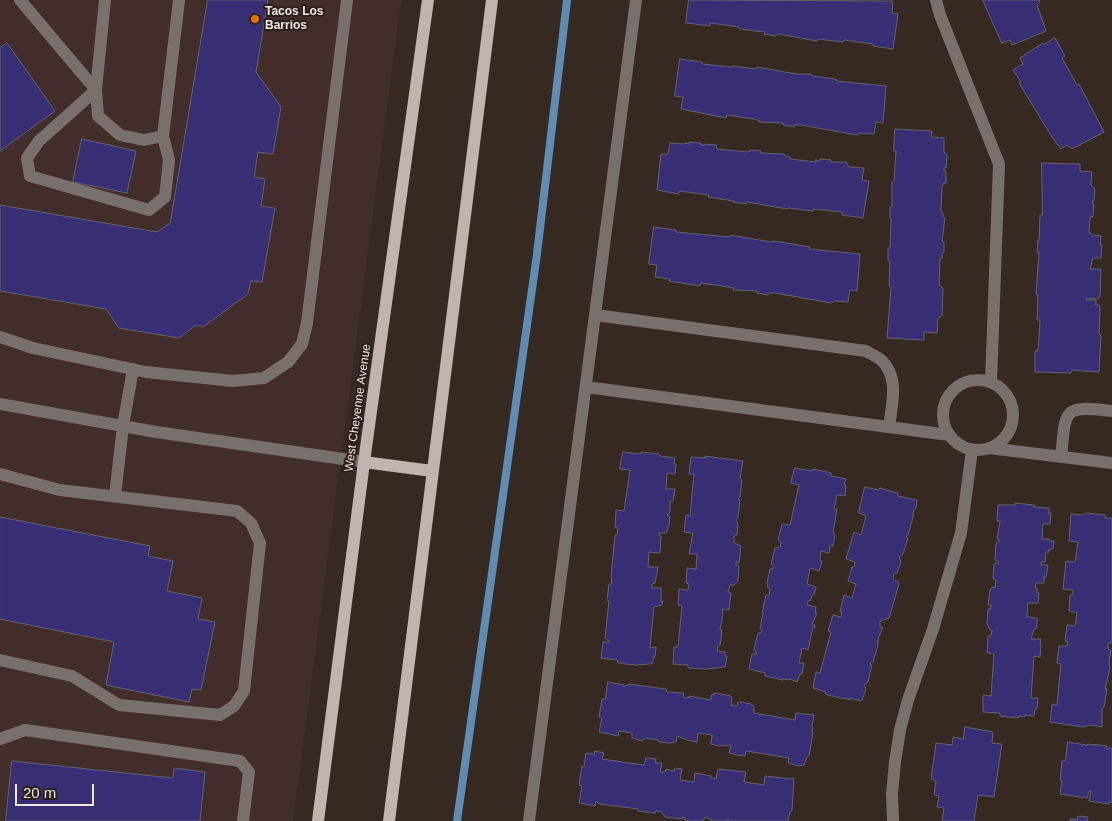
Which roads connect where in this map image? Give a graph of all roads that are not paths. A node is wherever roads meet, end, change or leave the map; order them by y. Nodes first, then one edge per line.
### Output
1 (20, 0) edge
2 (105, 0) edge
3 (179, 0) edge
4 (347, 0) edge
5 (428, 0) edge
6 (492, 0) edge
7 (636, 0) edge
8 (936, 0) edge
9 (96, 90) junction
10 (163, 136) junction
11 (595, 315) junction
12 (0, 337) edge
13 (133, 369) junction
14 (991, 382) junction
15 (586, 387) junction
16 (0, 404) edge
17 (1112, 411) edge
18 (123, 426) junction
19 (889, 427) junction
20 (949, 435) junction
21 (989, 448) junction
22 (972, 450) junction
23 (1061, 457) junction
24 (364, 462) junction
25 (1112, 464) edge
26 (432, 471) junction
27 (0, 474) edge
28 (115, 496) junction
29 (0, 660) edge
30 (0, 739) edge
31 (244, 821) edge
32 (318, 821) edge
33 (389, 821) edge
34 (529, 821) edge
35 (893, 821) edge

1 - 9 street
2 - 9 street
3 - 10 street
4 - 13 street
5 - 24 main road, West Cheyenne Avenue
6 - 26 main road
7 - 11 street
8 - 14 street
9 - 10 street
9 - 10 street
11 - 15 street
11 - 19 street
12 - 13 street
13 - 18 street
14 - 20 street
14 - 21 street
15 - 19 street
15 - 34 street
16 - 18 street
17 - 23 street
18 - 24 street
18 - 28 street
19 - 20 street
20 - 22 street
21 - 22 street
21 - 23 street
22 - 35 street
23 - 25 street
24 - 26 main road
24 - 32 main road, West Cheyenne Avenue
26 - 33 main road
27 - 28 street
28 - 29 street
30 - 31 street

